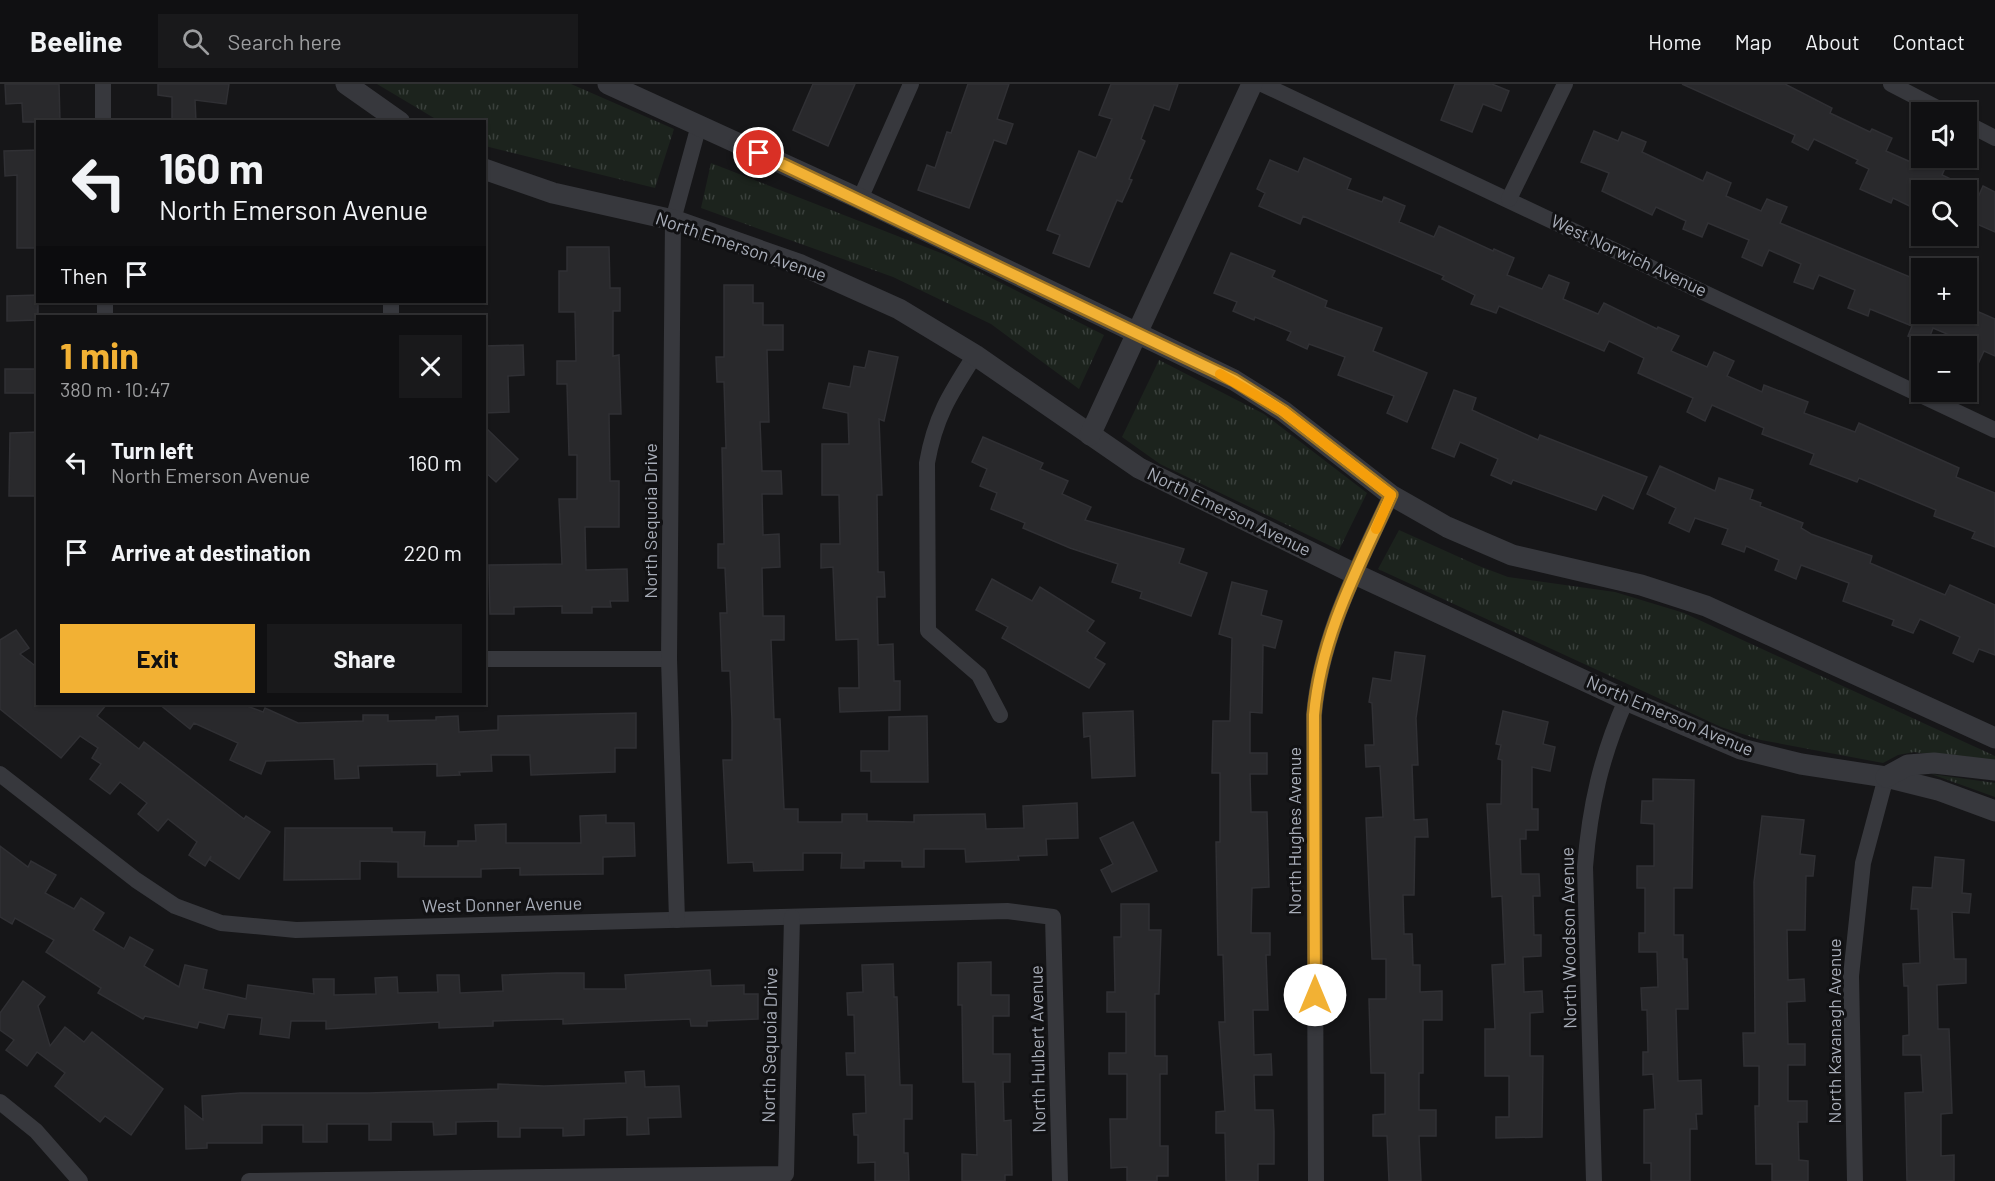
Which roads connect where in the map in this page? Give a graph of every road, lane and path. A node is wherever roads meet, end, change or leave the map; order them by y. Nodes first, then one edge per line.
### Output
1 (103, 84) edge
2 (346, 84) edge
3 (608, 84) edge
4 (911, 84) edge
5 (1252, 84) edge
6 (1262, 84) edge
7 (1565, 84) edge
8 (1891, 84) edge
9 (1926, 102) edge
10 (103, 120) edge
11 (397, 120) edge
12 (699, 125) junction
13 (1977, 129) edge
14 (1995, 138) edge
15 (486, 170) edge
16 (860, 199) junction
17 (1509, 200) junction
18 (673, 220) junction
19 (1138, 334) junction
20 (975, 355) junction
21 (1995, 430) edge
22 (1090, 435) junction
23 (1391, 495) junction
24 (1355, 574) junction
25 (486, 659) edge
26 (669, 659) junction
27 (1626, 700) junction
28 (1000, 715) dead end
29 (1995, 738) edge
30 (1995, 770) edge
31 (0, 774) edge
32 (1886, 777) junction
33 (1995, 811) edge
34 (792, 917) junction
35 (1053, 917) joint
36 (677, 921) junction
37 (0, 1102) edge
38 (80, 1181) edge
39 (249, 1181) edge
40 (1060, 1181) edge
41 (1316, 1181) edge
42 (1593, 1181) edge
43 (1855, 1181) edge

1 - 10 street
2 - 11 street
3 - 12 street
4 - 16 street
5 - 19 street
6 - 17 street, West Norwich Avenue
7 - 17 street
8 - 9 street
12 - 16 street
12 - 18 street, North Sequoia Drive
13 - 14 street
15 - 18 street, North Emerson Avenue
16 - 19 street
17 - 21 street, West Norwich Avenue
18 - 20 street, North Emerson Avenue
18 - 26 street, North Sequoia Drive
19 - 22 street
19 - 23 street
20 - 22 street, North Emerson Avenue
20 - 28 street
22 - 24 street, North Emerson Avenue
23 - 24 street, North Hughes Avenue
23 - 29 street
24 - 27 street, North Emerson Avenue
24 - 41 street, North Hughes Avenue
25 - 26 street
26 - 36 street, North Sequoia Drive
27 - 32 street, North Emerson Avenue
27 - 42 street, North Woodson Avenue
30 - 32 street
31 - 36 street, West Donner Avenue
32 - 33 street, North Emerson Avenue
32 - 43 street, North Kavanagh Avenue
34 - 35 street, West Donner Avenue
34 - 36 street, West Donner Avenue
34 - 39 street, North Sequoia Drive
35 - 40 street, North Hulbert Avenue
37 - 38 street

